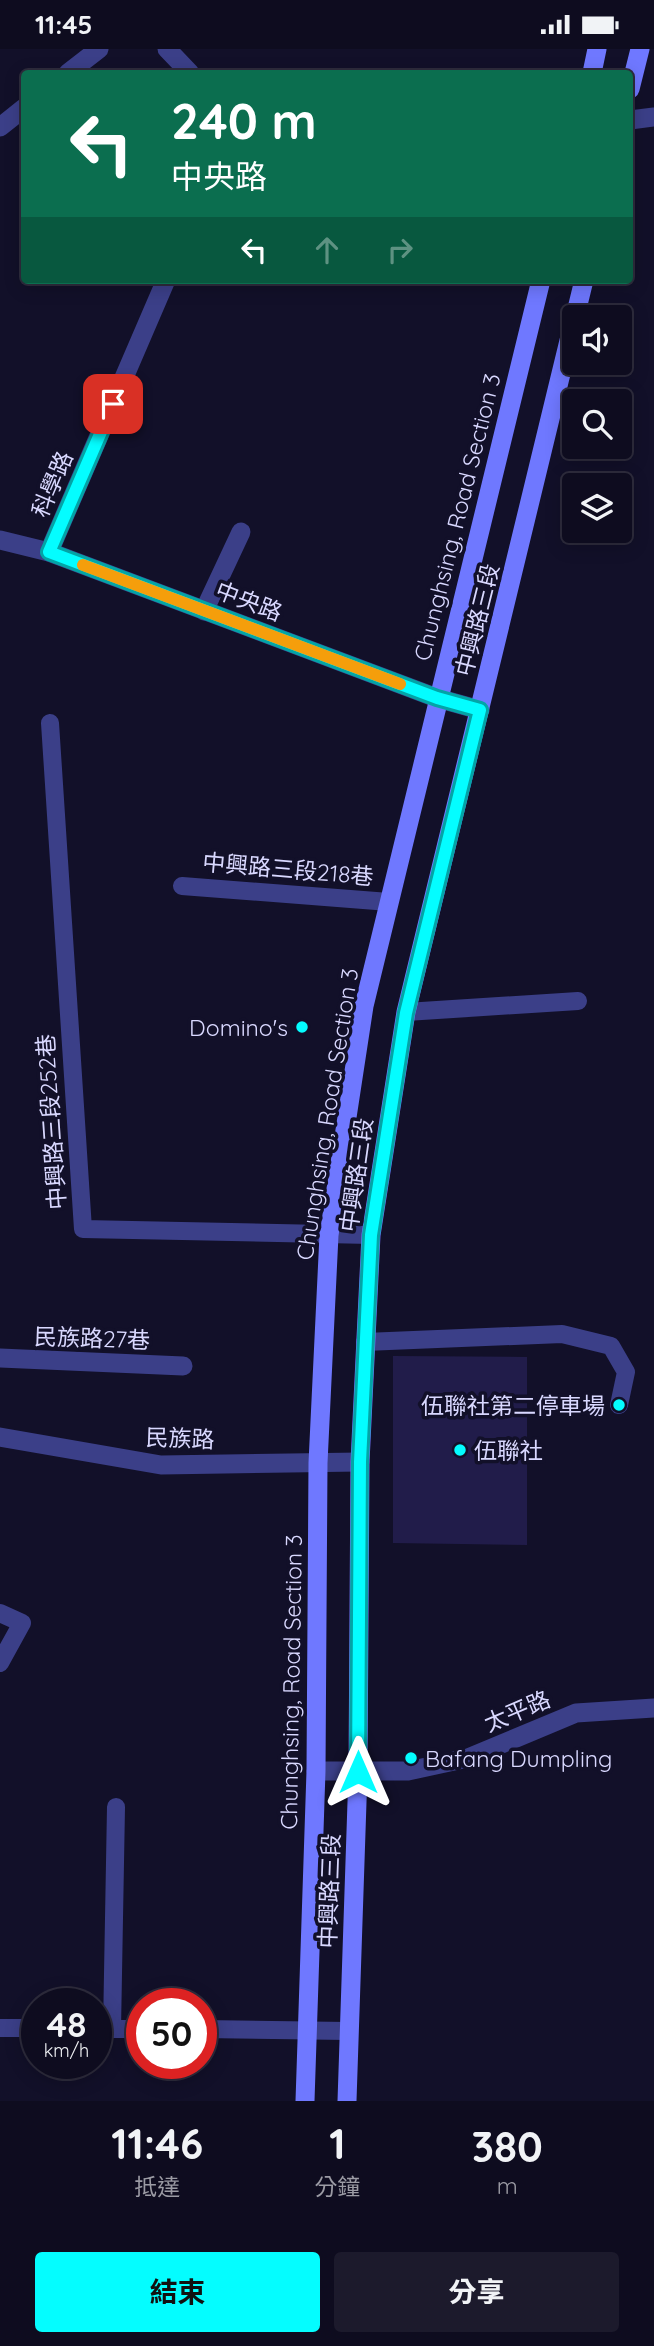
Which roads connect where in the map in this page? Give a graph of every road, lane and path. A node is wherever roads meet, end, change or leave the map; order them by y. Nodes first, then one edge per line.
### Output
1 (99, 49) edge
2 (167, 49) edge
3 (597, 49) edge
4 (640, 49) edge
5 (72, 70) edge
6 (187, 70) edge
7 (593, 70) edge
8 (633, 77) edge
9 (21, 110) edge
10 (654, 117) edge
11 (633, 120) edge
12 (0, 127) edge
13 (164, 284) edge
14 (540, 284) edge
15 (582, 284) edge
16 (577, 305) edge
17 (562, 368) edge
18 (241, 532) dead end
19 (0, 540) edge
20 (49, 552) junction
21 (204, 611) junction
22 (437, 698) junction
23 (480, 710) junction
24 (50, 723) dead end
25 (182, 885) dead end
26 (389, 902) junction
27 (578, 1001) dead end
28 (406, 1013) junction
29 (329, 1235) junction
30 (371, 1235) junction
31 (365, 1342) junction
32 (0, 1358) edge
33 (183, 1366) dead end
34 (619, 1405) dead end
35 (0, 1437) edge
36 (360, 1462) junction
37 (318, 1463) junction
38 (0, 1613) edge
39 (0, 1663) edge
40 (654, 1708) edge
41 (317, 1771) junction
42 (358, 1772) junction
43 (116, 1807) dead end
44 (106, 1988) edge
45 (0, 2028) edge
46 (21, 2028) edge
47 (217, 2029) edge
48 (306, 2030) junction
49 (348, 2031) junction
50 (305, 2101) edge
51 (347, 2101) edge

1 - 5 street
2 - 6 street
3 - 7 main road
4 - 8 main road
9 - 12 street
10 - 11 street
13 - 20 street, 科學路
14 - 22 main road, Chunghsing, Road Section 3
15 - 16 main road, 中興路三段
17 - 23 main road, 中興路三段
18 - 21 street
19 - 20 street, 中央路
20 - 21 street, 中央路
21 - 22 street, 中央路
22 - 23 street, 中央路
22 - 26 main road, Chunghsing, Road Section 3
23 - 28 main road, 中興路三段
24 - 29 lane, 中興路三段252巷
25 - 26 lane, 中興路三段218巷
26 - 29 main road, Chunghsing, Road Section 3
27 - 28 lane
28 - 30 main road, 中興路三段
29 - 30 lane, 中興路三段252巷
29 - 37 main road, Chunghsing, Road Section 3
30 - 31 main road, 中興路三段
31 - 34 lane
31 - 36 main road, 中興路三段
32 - 33 street, 民族路27巷
35 - 37 street, 民族路
36 - 37 street, 民族路
36 - 42 main road, 中興路三段
37 - 41 main road, Chunghsing, Road Section 3
38 - 39 lane
40 - 42 street, 太平路
41 - 42 street, 太平路
41 - 48 main road, Chunghsing, Road Section 3
42 - 49 main road, 中興路三段
43 - 44 lane
45 - 46 lane
47 - 48 lane
48 - 49 lane
48 - 50 main road, Chunghsing, Road Section 3
49 - 51 main road, 中興路三段

